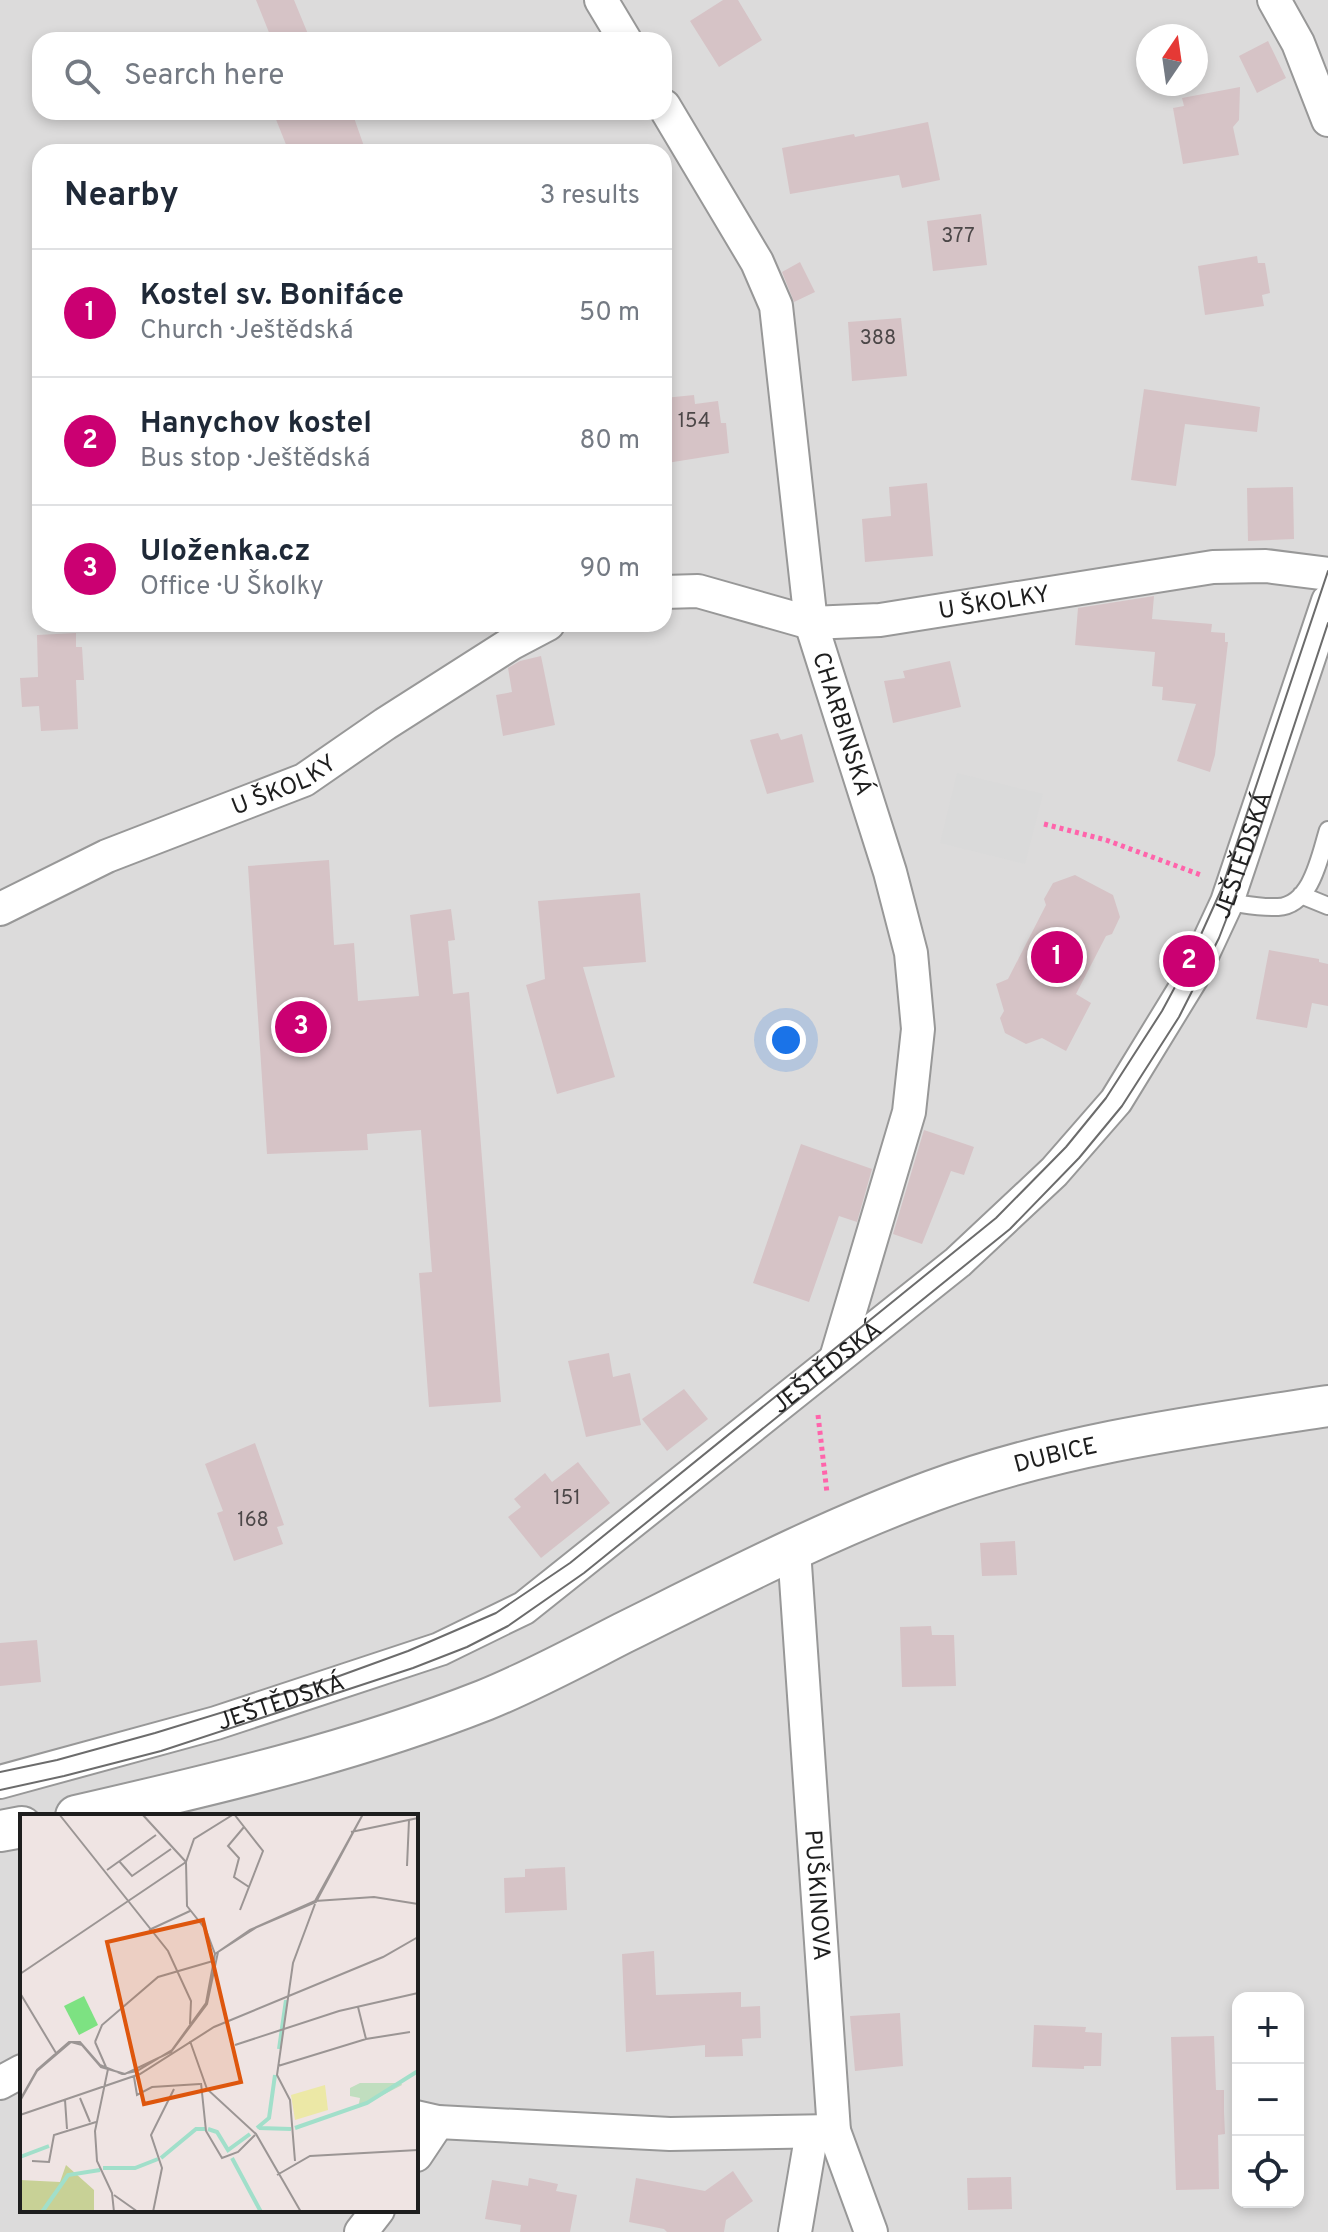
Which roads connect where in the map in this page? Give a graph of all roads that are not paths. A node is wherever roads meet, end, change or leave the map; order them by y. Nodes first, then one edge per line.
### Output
1 (601, 0) edge
2 (1274, 0) edge
3 (620, 32) edge
4 (672, 119) edge
5 (1328, 120) edge
6 (1328, 574) edge
7 (672, 592) edge
8 (1328, 601) edge
9 (811, 623) junction
10 (533, 632) edge
11 (1328, 830) edge
12 (1230, 893) junction
13 (1301, 895) junction
14 (1328, 906) edge
15 (0, 909) edge
16 (836, 1358) junction
17 (1328, 1406) edge
18 (794, 1550) junction
19 (0, 1782) edge
20 (85, 1814) edge
21 (20, 1827) edge
22 (0, 1831) edge
23 (20, 2072) edge
24 (0, 2083) edge
25 (427, 2120) edge
26 (823, 2132) junction
27 (418, 2149) edge
28 (376, 2212) edge
29 (361, 2232) edge
30 (795, 2232) edge
31 (871, 2232) edge

1 - 3 street
2 - 5 street
4 - 9 street, CHARBINSKÁ
6 - 9 street, U ŠKOLKY
7 - 9 street, U ŠKOLKY
8 - 12 street, JEŠTĚDSKÁ
9 - 16 street, CHARBINSKÁ
10 - 15 street, U ŠKOLKY
11 - 13 lane
12 - 13 lane
12 - 16 street, JEŠTĚDSKÁ
13 - 14 lane
16 - 19 street, JEŠTĚDSKÁ
17 - 18 street, DUBICE
18 - 20 street
18 - 26 street, PUŠKINOVA
21 - 22 street
23 - 24 street
25 - 26 street
25 - 27 street
26 - 30 street
26 - 31 street, PUŠKINOVA
28 - 29 street

